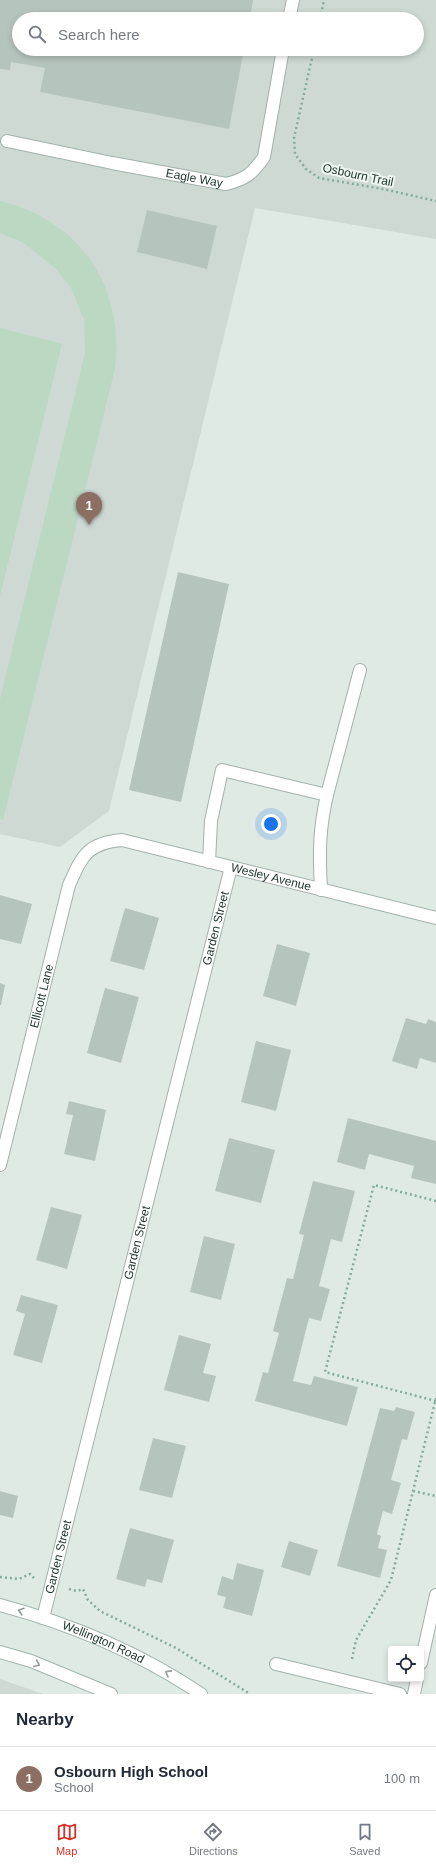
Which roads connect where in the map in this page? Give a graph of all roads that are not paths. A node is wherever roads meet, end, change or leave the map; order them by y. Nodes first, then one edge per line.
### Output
1 (293, 0) edge
2 (291, 12) edge
3 (282, 56) edge
4 (7, 141) dead end
5 (360, 670) dead end
6 (327, 795) junction
7 (106, 841) joint
8 (209, 862) junction
9 (231, 867) junction
10 (321, 890) junction
11 (436, 918) edge
12 (0, 1165) edge
13 (436, 1595) edge
14 (0, 1605) edge
15 (43, 1618) junction
16 (424, 1649) edge
17 (0, 1652) edge
18 (276, 1664) dead end
19 (416, 1682) edge
20 (111, 1694) edge
21 (201, 1694) edge
22 (400, 1694) edge
23 (414, 1694) edge

1 - 2 street
3 - 4 street, Eagle Way
5 - 6 street
6 - 8 street
6 - 10 street
7 - 8 street, Wesley Avenue
7 - 12 street, Ellicott Lane
8 - 9 street, Wesley Avenue
9 - 10 street, Wesley Avenue
9 - 15 street, Garden Street
10 - 11 street, Wesley Avenue
13 - 16 street
15 -> 14 street, Wellington Road
21 -> 15 street, Wellington Road
17 -> 20 street
18 - 22 street
19 - 23 street

